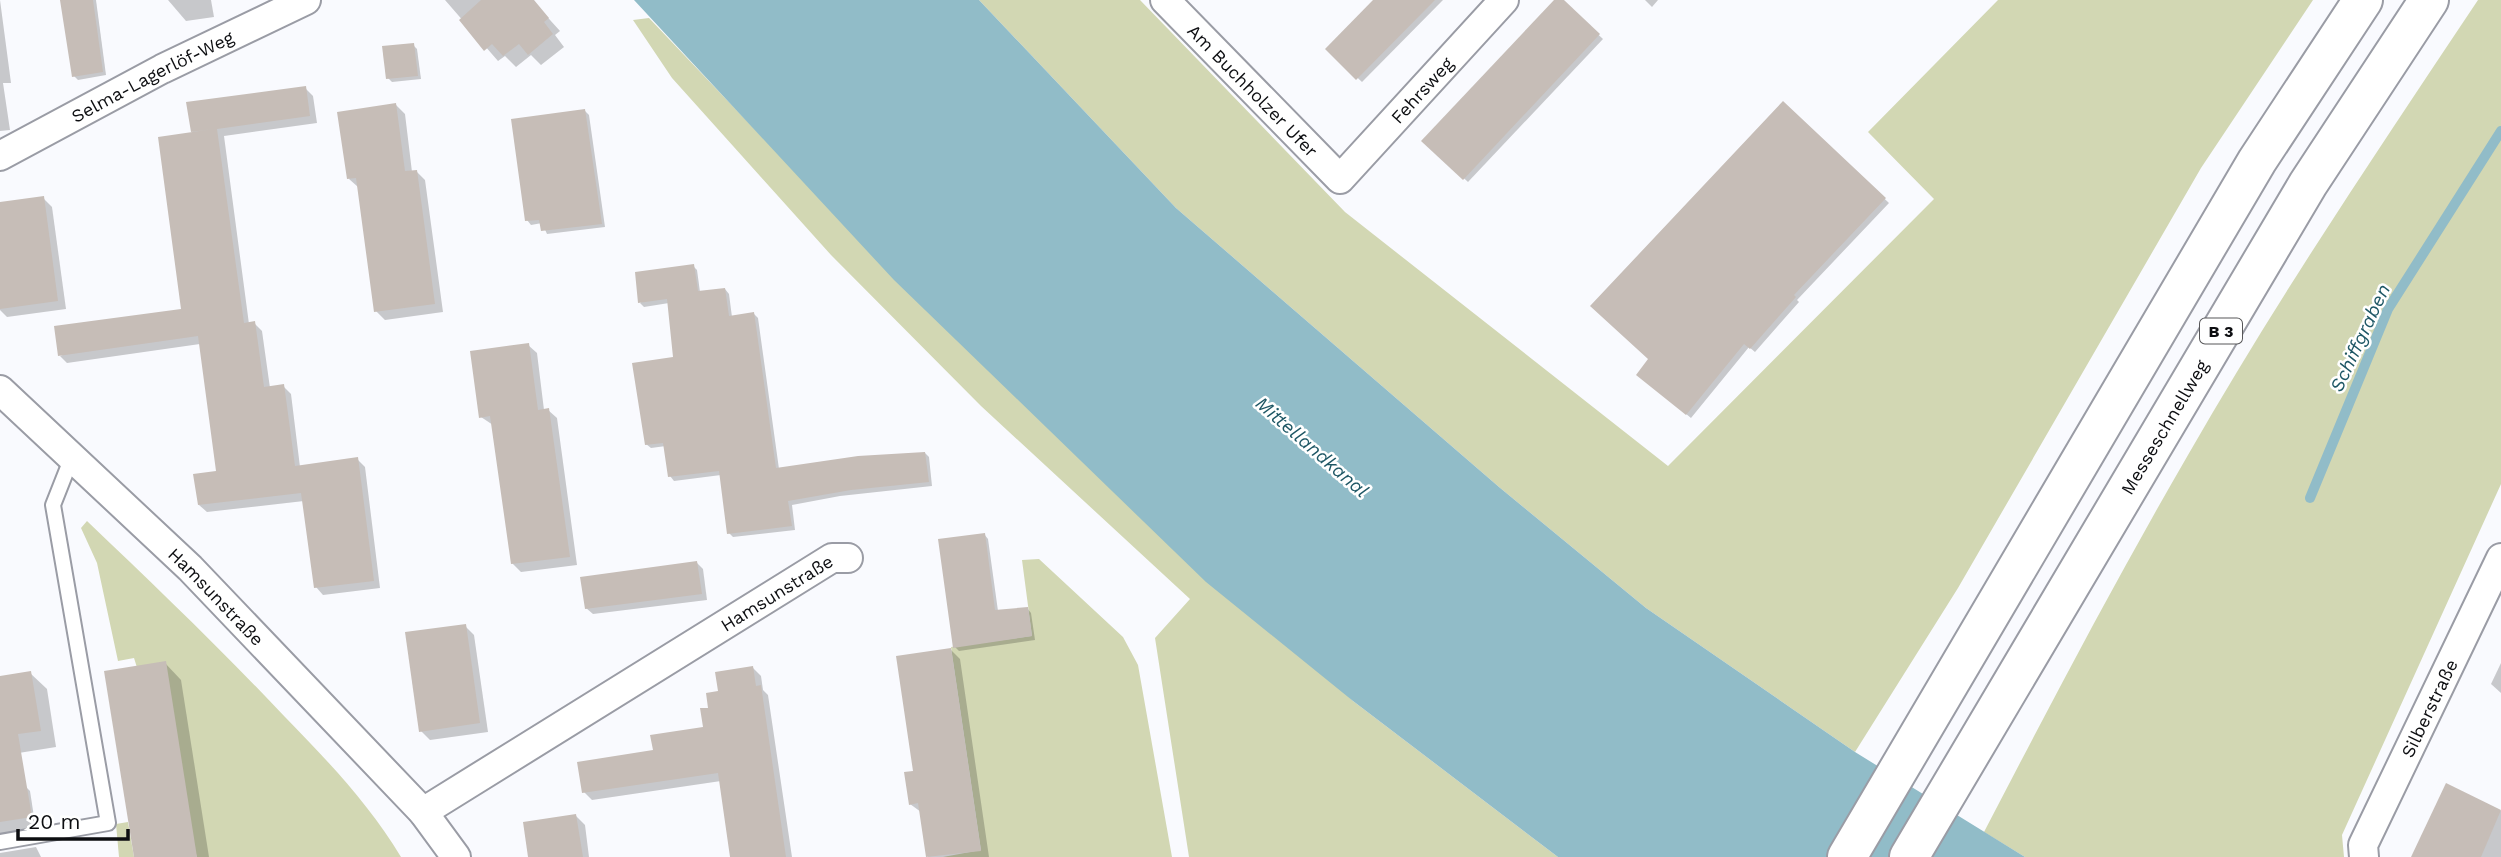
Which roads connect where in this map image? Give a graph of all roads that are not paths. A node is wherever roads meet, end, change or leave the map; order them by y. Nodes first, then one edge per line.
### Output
1 (306, 0) edge
2 (1164, 0) edge
3 (1504, 0) edge
4 (2362, 0) edge
5 (2429, 0) edge
6 (0, 156) edge
7 (1340, 179) joint
8 (0, 390) edge
9 (72, 457) junction
10 (848, 558) dead end
11 (2501, 558) edge
12 (423, 812) junction
13 (0, 842) edge
14 (456, 857) edge
15 (1847, 857) edge
16 (1909, 857) edge
17 (2364, 857) edge

1 - 6 street, Selma-Lagerlöf-Weg
2 - 7 street, Am Buchholzer Ufer
3 - 7 street, Fehrsweg
4 - 15 highway
5 - 16 highway, Messeschnellweg / B 3
8 - 9 street, Hamsunstraße
9 - 12 street, Hamsunstraße
9 - 13 lane
10 - 12 street, Hamsunstraße
11 - 17 street, Silberstraße
12 - 14 street, Hamsunstraße

